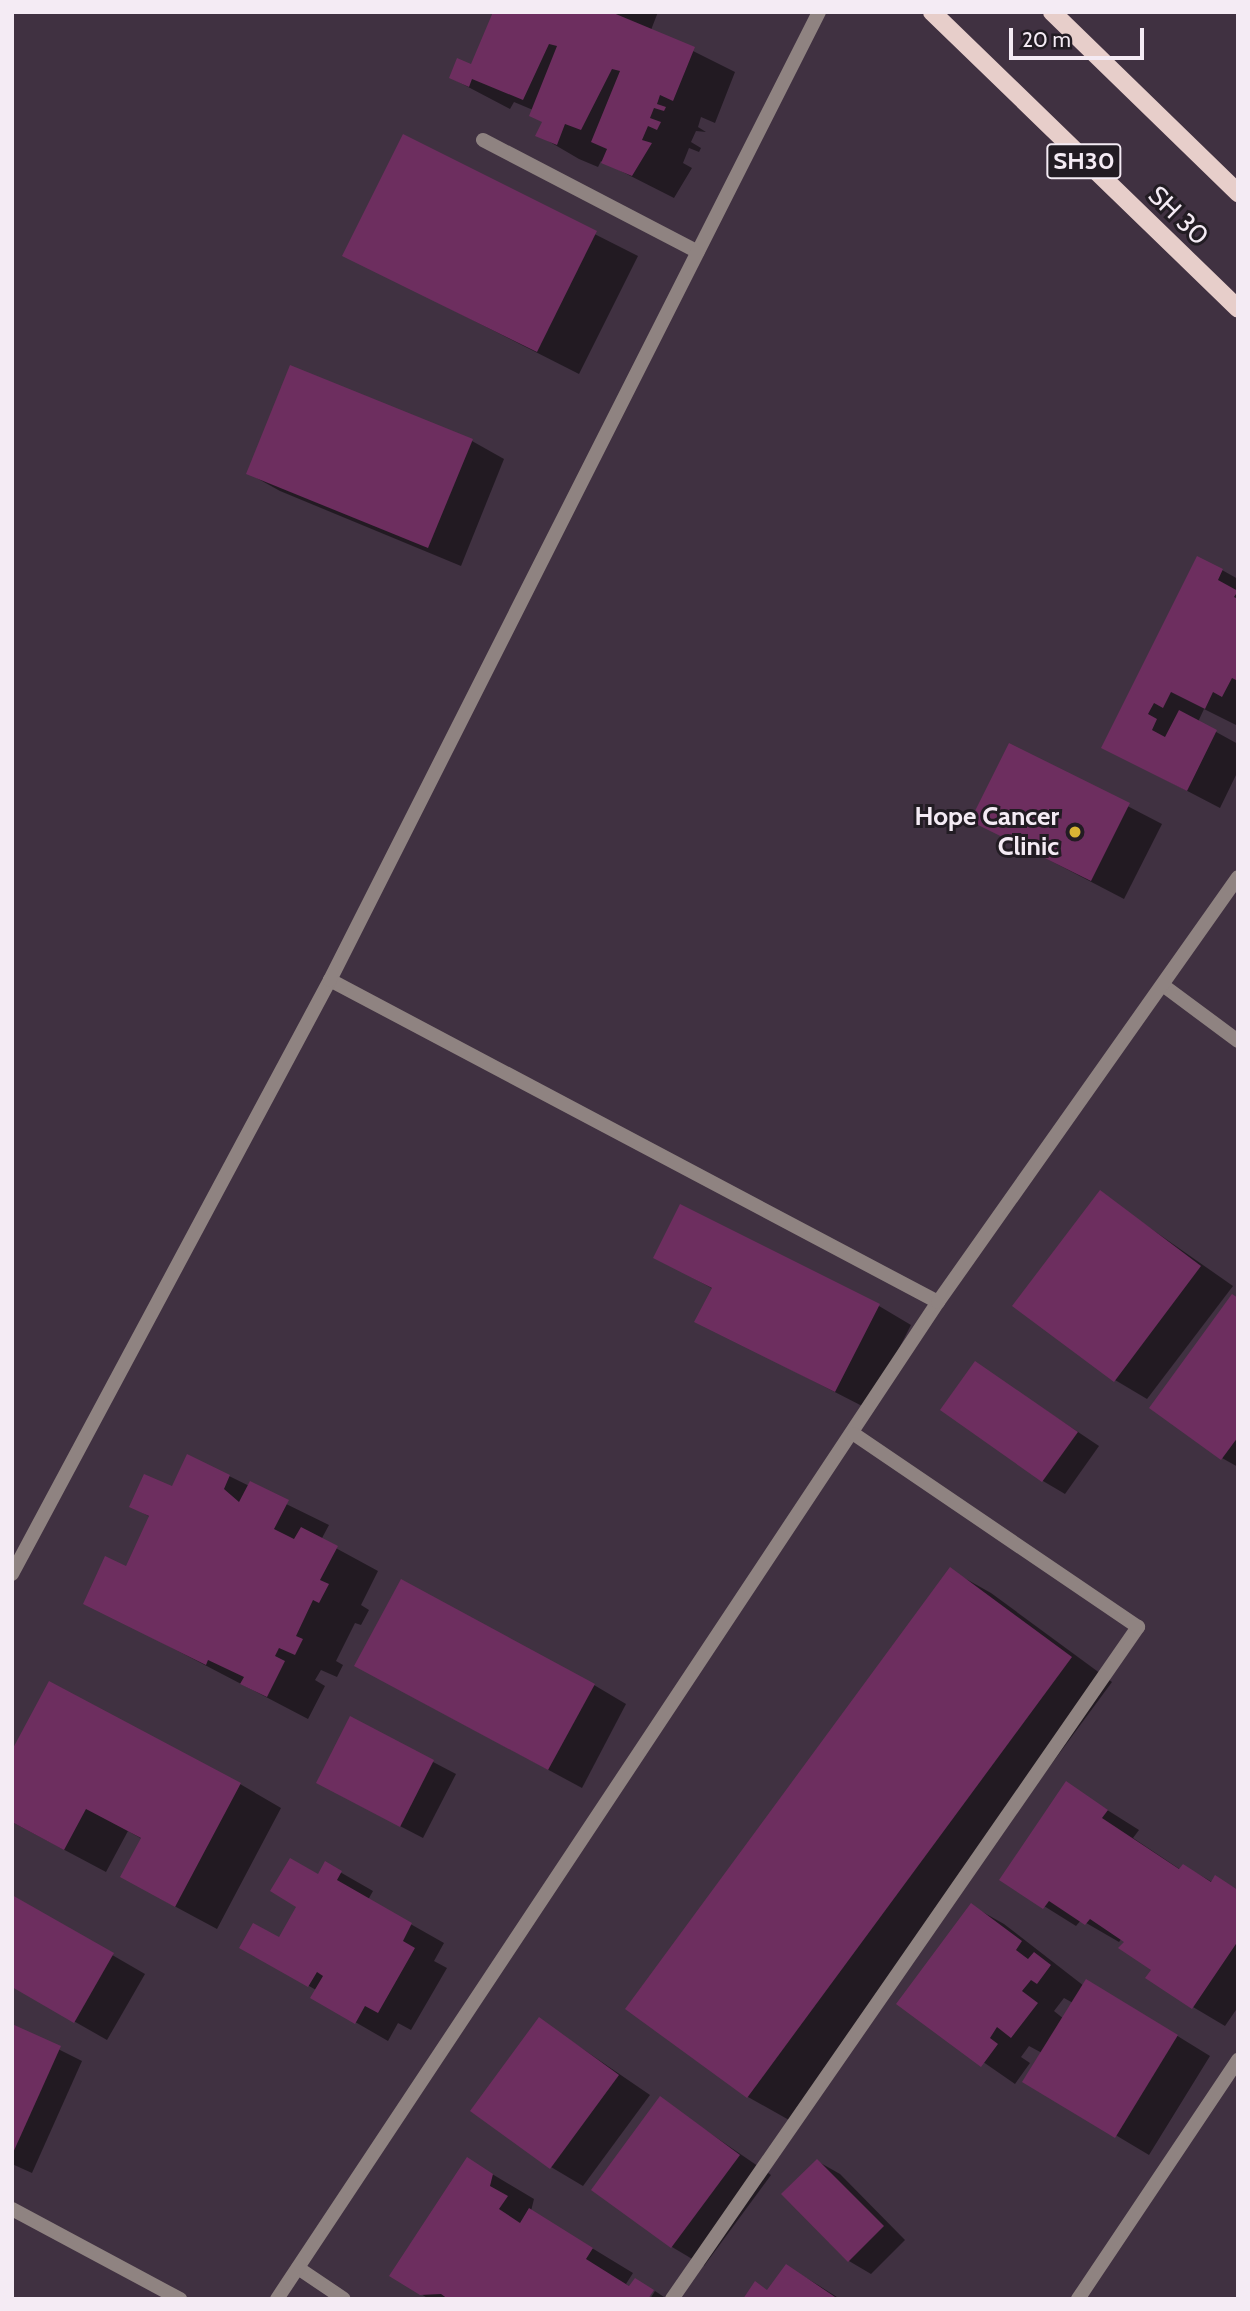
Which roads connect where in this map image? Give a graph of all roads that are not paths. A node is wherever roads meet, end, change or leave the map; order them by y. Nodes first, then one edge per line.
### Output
1 (819, 12) edge
2 (932, 12) edge
3 (1052, 12) edge
4 (483, 140) dead end
5 (1238, 193) edge
6 (698, 252) junction
7 (1238, 309) edge
8 (1238, 877) edge
9 (330, 980) junction
10 (1164, 986) junction
11 (1238, 1041) edge
12 (938, 1303) junction
13 (853, 1434) junction
14 (12, 1574) edge
15 (1238, 2060) edge
16 (12, 2209) edge
17 (298, 2268) junction
18 (180, 2299) edge
19 (277, 2299) edge
20 (344, 2299) edge
21 (672, 2299) edge
22 (1079, 2299) edge

1 - 6 street
2 - 7 main road, SH 30 / SH30
3 - 5 main road
4 - 6 street
6 - 9 street
8 - 10 street
9 - 12 street
9 - 14 street
10 - 11 street
10 - 12 street
12 - 13 street
13 - 17 street
13 - 21 street
15 - 22 street
16 - 18 street
17 - 19 street
17 - 20 street

